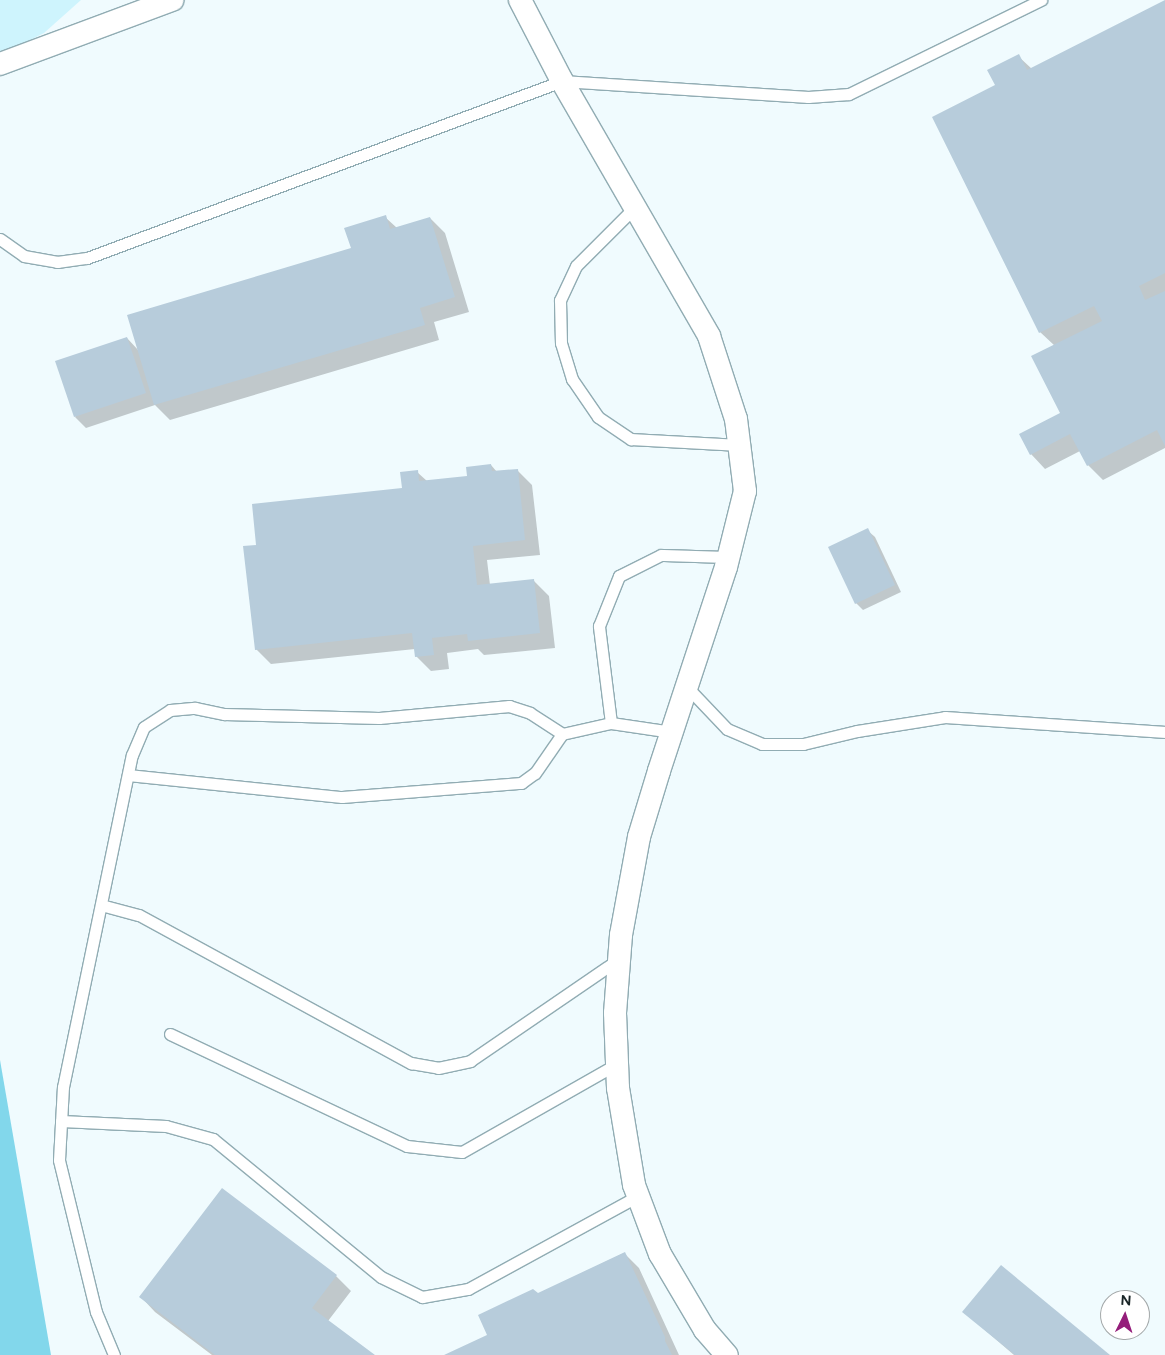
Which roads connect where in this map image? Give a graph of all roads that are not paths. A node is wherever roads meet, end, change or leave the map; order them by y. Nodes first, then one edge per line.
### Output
1 (172, 0) edge
2 (520, 0) edge
3 (1041, 0) edge
4 (0, 64) edge
5 (562, 81) junction
6 (635, 207) junction
7 (0, 239) edge
8 (739, 445) junction
9 (729, 556) junction
10 (687, 687) junction
11 (610, 723) junction
12 (672, 732) junction
13 (1165, 732) edge
14 (562, 734) junction
15 (128, 774) junction
16 (101, 905) junction
17 (619, 958) junction
18 (170, 1034) dead end
19 (617, 1064) junction
20 (61, 1122) junction
21 (638, 1196) junction
22 (114, 1355) edge
23 (727, 1355) edge

1 - 4 street
2 - 5 street
3 - 5 lane
5 - 6 street
5 - 7 lane
6 - 8 street
6 - 8 lane
8 - 9 street
9 - 10 street
9 - 11 lane
10 - 12 street
10 - 13 lane
11 - 12 lane
11 - 14 lane
12 - 17 street
14 - 15 lane
14 - 15 lane
15 - 16 lane
16 - 17 lane
16 - 20 lane
17 - 19 street
18 - 19 lane
19 - 21 street
20 - 21 lane
20 - 22 lane
21 - 23 street

